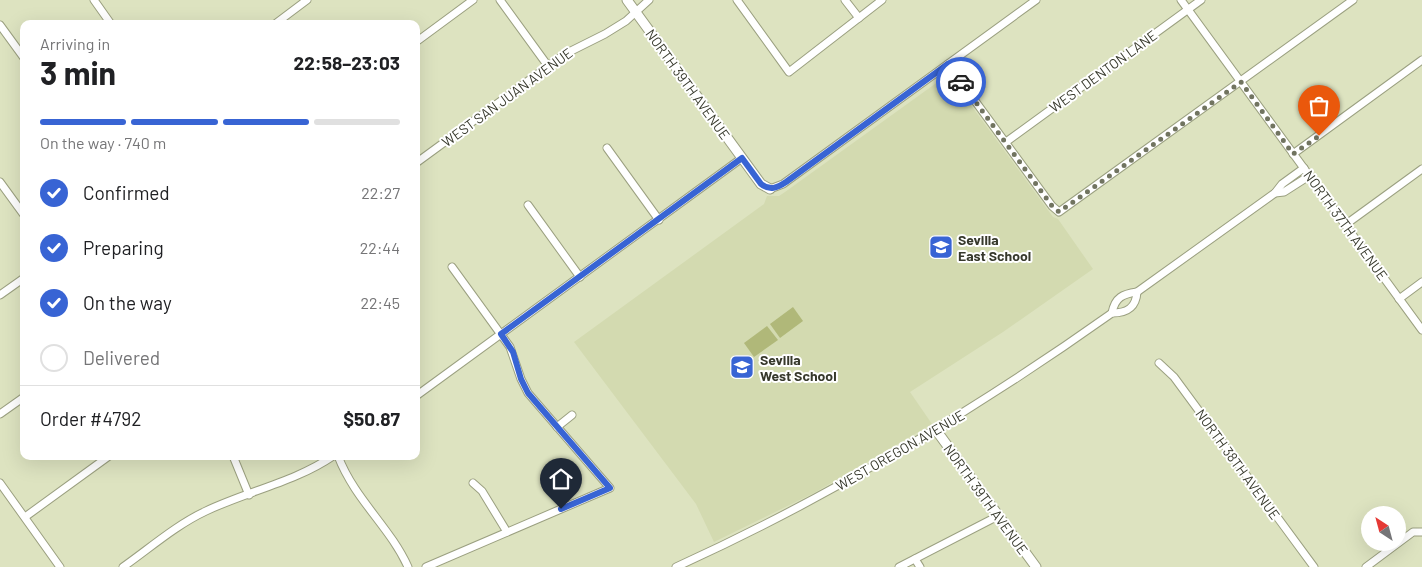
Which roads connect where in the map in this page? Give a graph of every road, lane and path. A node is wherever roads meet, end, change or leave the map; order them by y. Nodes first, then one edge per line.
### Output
1 (94, 0) edge
2 (307, 0) edge
3 (473, 0) edge
4 (500, 0) edge
5 (627, 0) edge
6 (649, 0) edge
7 (737, 0) edge
8 (845, 0) edge
9 (882, 0) edge
10 (1036, 0) edge
11 (1181, 0) edge
12 (1201, 0) edge
13 (1353, 0) edge
14 (1188, 10) junction
15 (636, 13) junction
16 (859, 18) junction
17 (108, 20) edge
18 (280, 20) edge
19 (0, 25) edge
20 (420, 39) edge
21 (20, 52) edge
22 (1422, 60) edge
23 (948, 64) junction
24 (548, 66) junction
25 (1241, 82) junction
26 (1006, 142) junction
27 (607, 148) dead end
28 (1293, 154) junction
29 (742, 158) junction
30 (420, 160) edge
31 (1304, 168) junction
32 (1422, 169) edge
33 (1310, 176) junction
34 (0, 182) edge
35 (770, 188) joint
36 (1275, 193) junction
37 (528, 205) dead end
38 (20, 210) edge
39 (659, 220) junction
40 (1345, 225) junction
41 (452, 267) dead end
42 (580, 277) junction
43 (20, 281) edge
44 (1422, 282) edge
45 (1137, 292) junction
46 (0, 295) edge
47 (1399, 298) junction
48 (1112, 313) junction
49 (1422, 330) edge
50 (501, 334) junction
51 (1159, 364) dead end
52 (420, 393) edge
53 (20, 400) edge
54 (0, 414) edge
55 (572, 415) dead end
56 (557, 427) junction
57 (936, 430) junction
58 (103, 460) edge
59 (235, 460) edge
60 (326, 460) edge
61 (340, 460) edge
62 (0, 483) edge
63 (473, 483) dead end
64 (248, 494) junction
65 (998, 516) junction
66 (25, 517) junction
67 (507, 532) junction
68 (1422, 532) edge
69 (915, 559) junction
70 (60, 567) edge
71 (123, 567) edge
72 (408, 567) edge
73 (426, 567) edge
74 (676, 567) edge
75 (899, 567) edge
76 (920, 567) edge
77 (1036, 567) edge
78 (1314, 567) edge
79 (1366, 567) edge

1 - 17 street
2 - 18 street
3 - 20 street
4 - 24 street
5 - 15 street, NORTH 39TH AVENUE
6 - 15 street, WEST SAN JUAN AVENUE
7 - 16 street
8 - 16 street
9 - 16 street
10 - 23 street
11 - 14 street, NORTH 37TH AVENUE
12 - 14 street, WEST DENTON LANE
13 - 25 street
14 - 25 street, NORTH 37TH AVENUE
14 - 26 street, WEST DENTON LANE
15 - 24 street, WEST SAN JUAN AVENUE
15 - 29 street, NORTH 39TH AVENUE
19 - 21 street
22 - 28 street
23 - 26 street
23 - 35 street
24 - 30 street, WEST SAN JUAN AVENUE
25 - 26 street
25 - 28 street, NORTH 37TH AVENUE
27 - 39 street
28 - 31 street, NORTH 37TH AVENUE
29 - 35 street, NORTH 39TH AVENUE
29 - 39 street
31 - 33 street, NORTH 37TH AVENUE
31 - 36 street, WEST OREGON AVENUE
32 - 40 street
33 - 36 street, WEST OREGON AVENUE
33 - 40 street, NORTH 37TH AVENUE
34 - 38 street
36 - 45 street, WEST OREGON AVENUE
37 - 42 street
39 - 42 street
40 - 47 street, NORTH 37TH AVENUE
41 - 50 street
42 - 50 street
43 - 46 street
44 - 47 street
45 - 48 street, WEST OREGON AVENUE
45 - 48 street, WEST OREGON AVENUE
47 - 49 street, NORTH 37TH AVENUE
48 - 57 street, WEST OREGON AVENUE
50 - 52 street
50 - 56 street
51 - 78 street, NORTH 38TH AVENUE
53 - 54 street
55 - 56 street
56 - 67 street
57 - 65 street, NORTH 39TH AVENUE
57 - 74 street, WEST OREGON AVENUE
58 - 66 street
59 - 64 street
60 - 64 street
61 - 72 street
62 - 66 street
63 - 67 street
64 - 71 street
65 - 69 street
65 - 77 street, NORTH 39TH AVENUE
66 - 70 street
67 - 73 street
68 - 79 street
69 - 75 street
69 - 76 street

